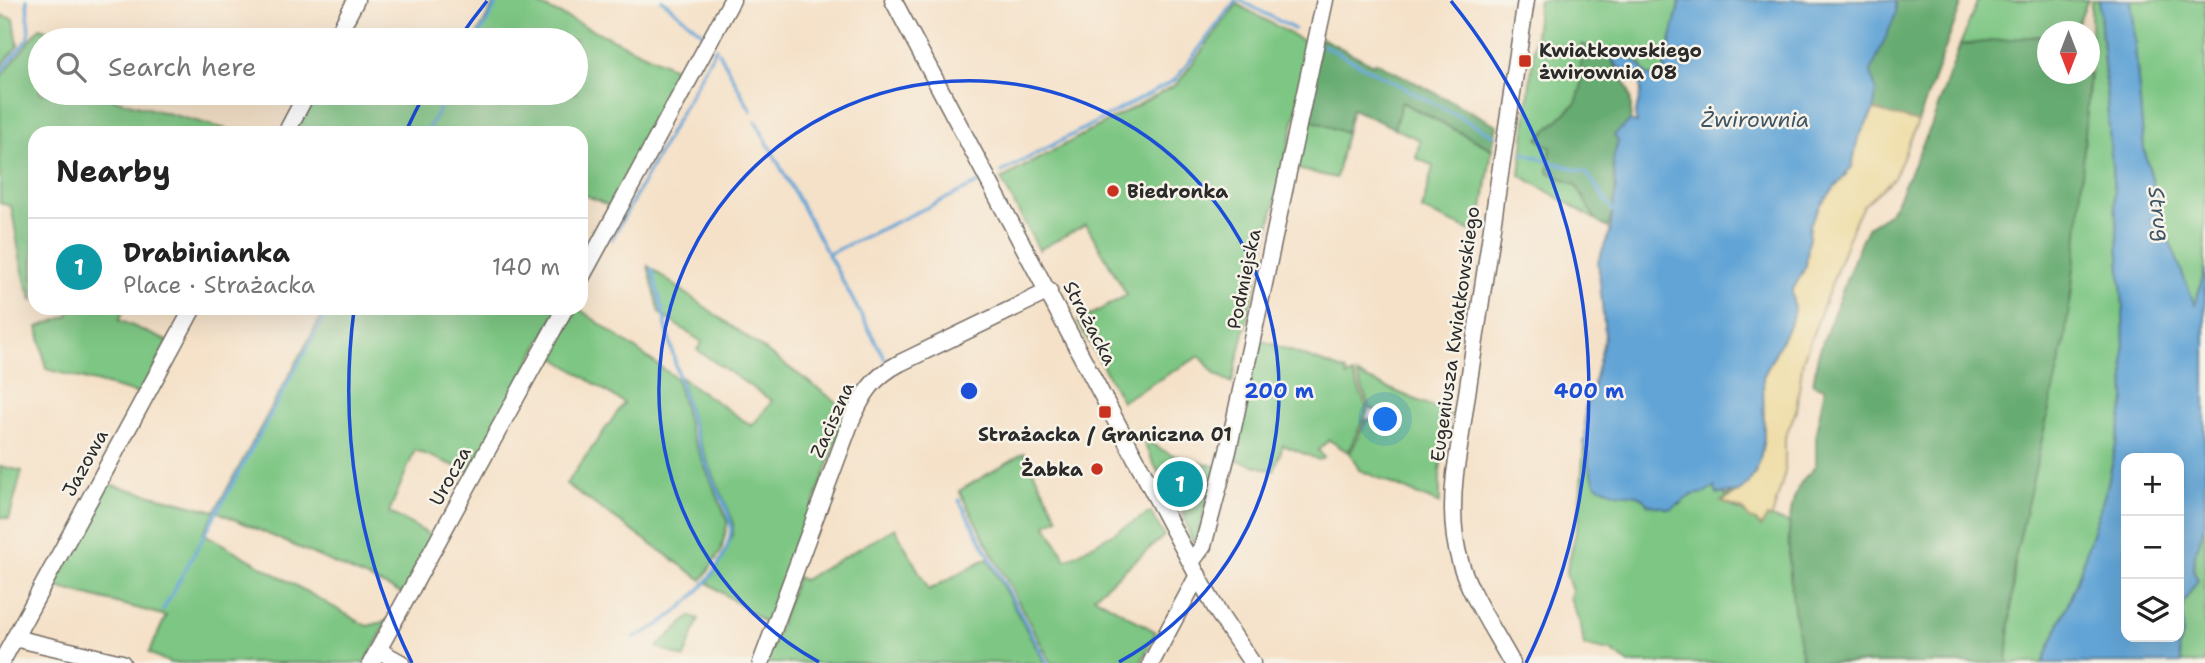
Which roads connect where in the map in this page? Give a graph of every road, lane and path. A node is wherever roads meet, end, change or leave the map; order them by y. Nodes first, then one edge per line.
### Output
1 (356, 0) edge
2 (732, 0) edge
3 (893, 0) edge
4 (1325, 0) edge
5 (1526, 0) edge
6 (341, 28) edge
7 (301, 105) edge
8 (290, 126) edge
9 (588, 265) edge
10 (1049, 291) junction
11 (189, 315) edge
12 (561, 315) edge
13 (1195, 568) junction
14 (14, 638) junction
15 (375, 657) edge
16 (1, 663) edge
17 (122, 663) edge
18 (401, 663) edge
19 (761, 663) edge
20 (1151, 663) edge
21 (1252, 663) edge
22 (1512, 663) edge

1 - 6 street
2 - 9 street
3 - 10 street, Strażacka
4 - 13 street, Podmiejska
5 - 22 street, Eugeniusza Kwiatkowskiego
7 - 8 street
10 - 13 street, Strażacka
10 - 19 street, Zaciszna
11 - 14 street, Jazowa
12 - 15 street, Urocza
13 - 20 street, Podmiejska
13 - 21 street, Strażacka
14 - 16 street, Jazowa
14 - 17 street
15 - 18 street

